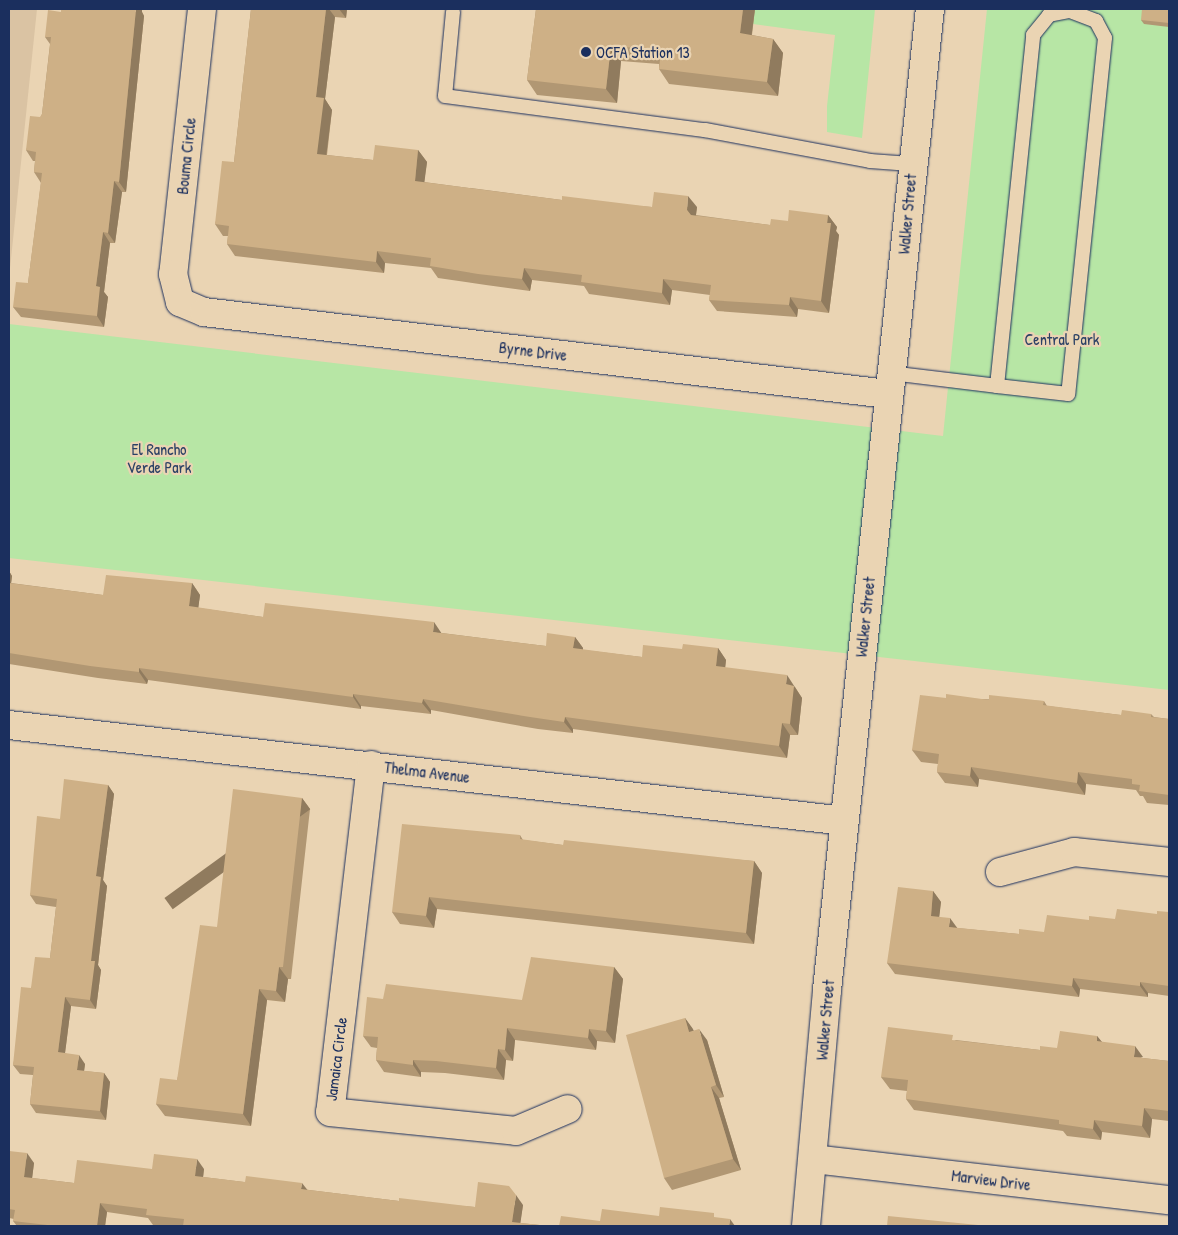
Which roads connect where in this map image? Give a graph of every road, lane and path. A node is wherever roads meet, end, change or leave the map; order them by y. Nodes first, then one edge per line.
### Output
1 (202, 9) edge
2 (930, 9) edge
3 (453, 12) dead end
4 (911, 164) junction
5 (180, 302) joint
6 (889, 383) junction
7 (997, 386) junction
8 (9, 726) edge
9 (371, 765) junction
10 (845, 821) junction
11 (1169, 862) edge
12 (1000, 872) dead end
13 (568, 1110) dead end
14 (813, 1159) junction
15 (1169, 1200) edge
16 (806, 1226) edge

1 - 5 street, Bouma Circle
2 - 4 street, Walker Street
3 - 4 lane
4 - 6 street, Walker Street
5 - 6 street, Byrne Drive
6 - 7 lane
6 - 10 street, Walker Street
7 - 7 lane
8 - 9 street, Thelma Avenue
9 - 10 street, Thelma Avenue
9 - 13 street, Jamaica Circle
10 - 14 street, Walker Street
11 - 12 street
14 - 15 street, Marview Drive
14 - 16 street, Walker Street

